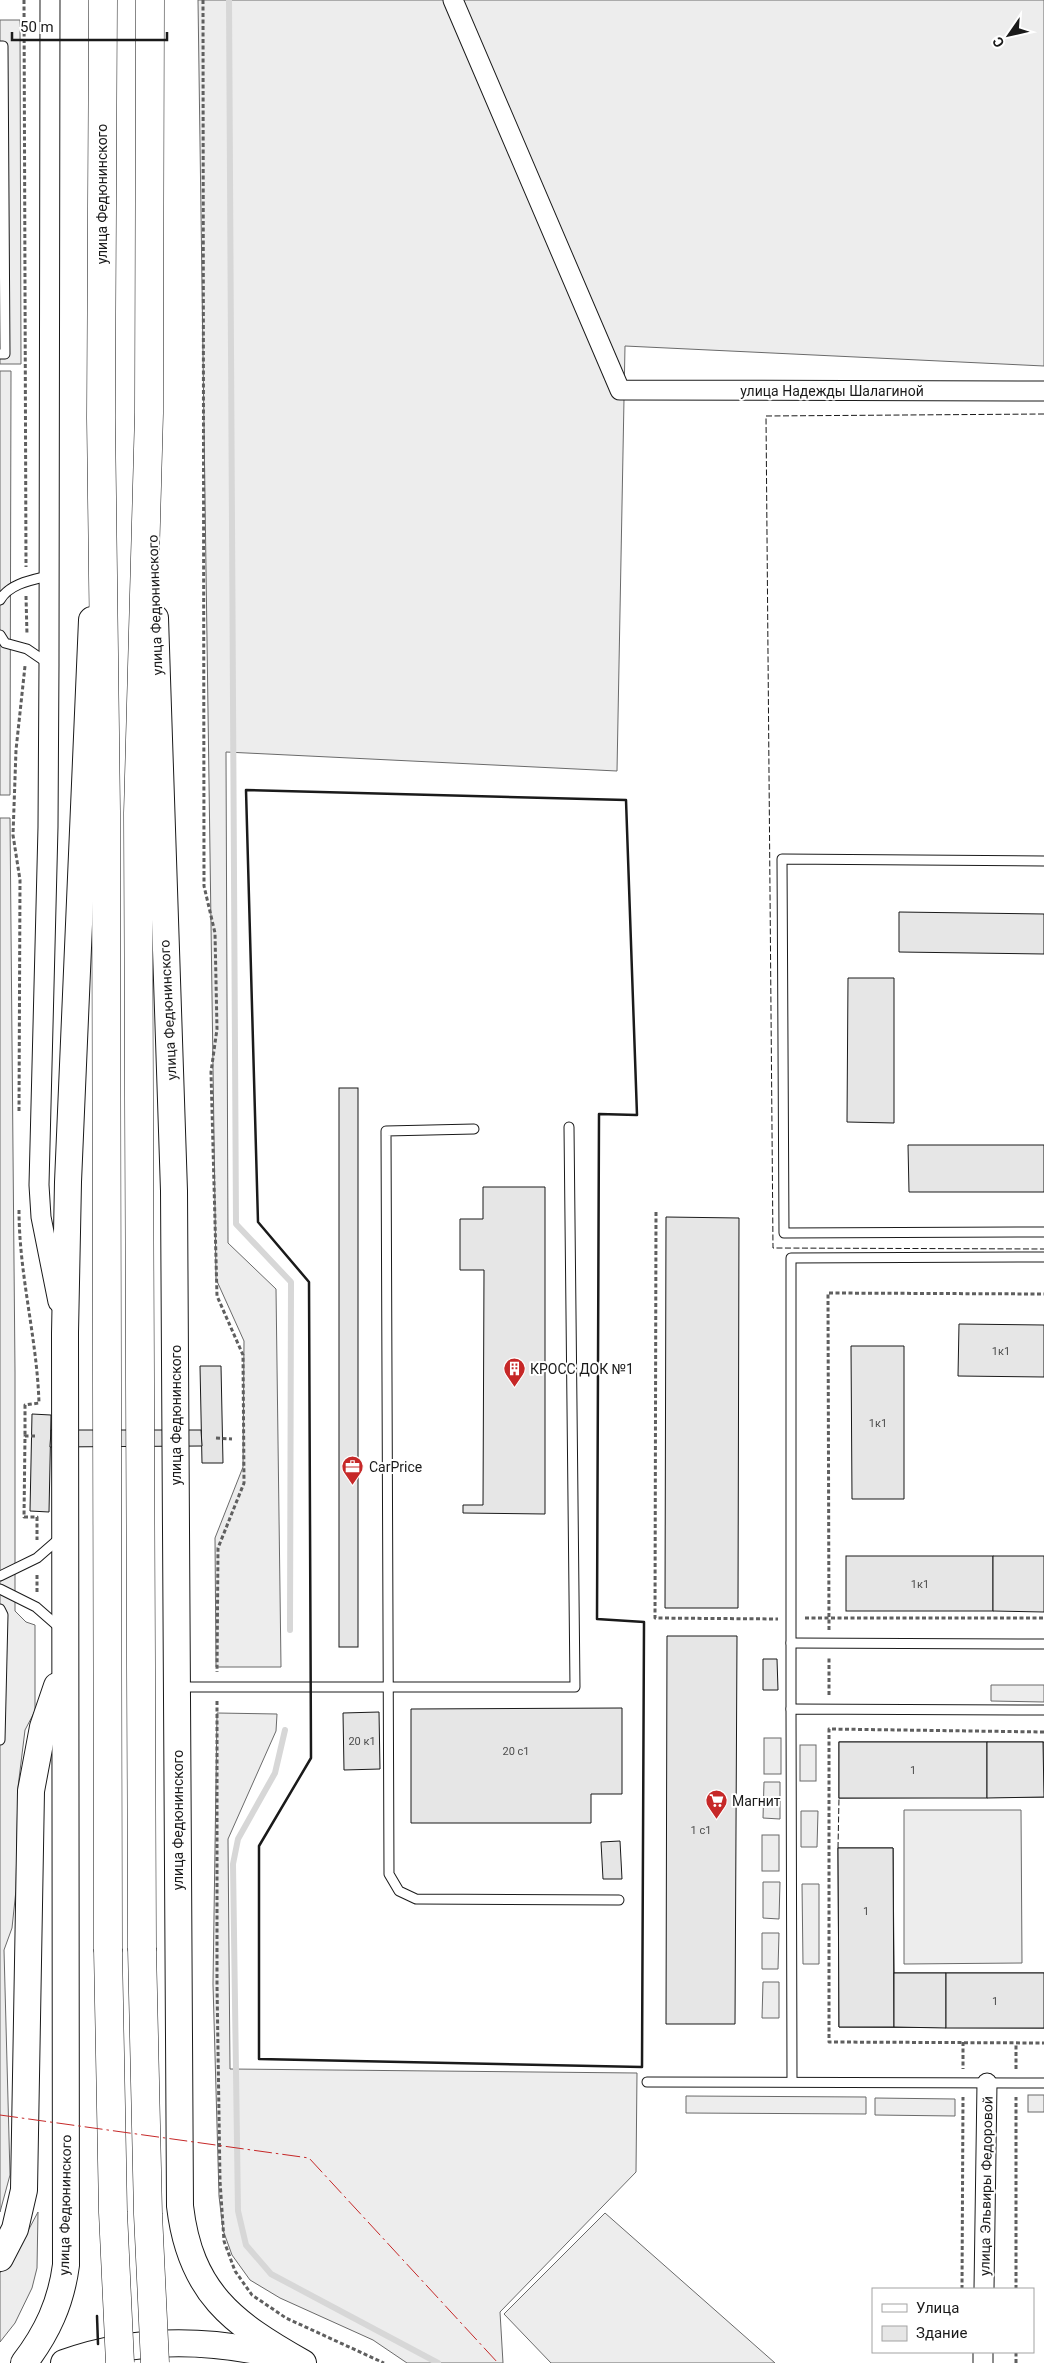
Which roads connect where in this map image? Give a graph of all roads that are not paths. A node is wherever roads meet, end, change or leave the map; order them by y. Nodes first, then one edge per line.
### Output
1 (50, 0) edge
2 (103, 0) edge
3 (150, 0) edge
4 (453, 0) edge
5 (0, 46) edge
6 (0, 354) edge
7 (1044, 392) edge
8 (149, 413) junction
9 (101, 418) junction
10 (48, 576) junction
11 (0, 600) edge
12 (0, 635) edge
13 (49, 664) junction
14 (1044, 861) edge
15 (569, 1127) dead end
16 (474, 1129) dead end
17 (1044, 1232) edge
18 (1044, 1257) edge
19 (65, 1333) junction
20 (65, 1533) junction
21 (0, 1576) edge
22 (0, 1589) edge
23 (0, 1609) edge
24 (64, 1632) junction
25 (791, 1643) junction
26 (1044, 1644) edge
27 (64, 1661) junction
28 (388, 1686) junction
29 (178, 1687) junction
30 (791, 1709) junction
31 (1044, 1710) edge
32 (0, 1740) edge
33 (619, 1900) dead end
34 (647, 2082) dead end
35 (792, 2082) junction
36 (987, 2083) junction
37 (1044, 2083) edge
38 (0, 2258) edge
39 (984, 2288) edge
40 (24, 2363) edge
41 (64, 2363) edge
42 (120, 2363) edge
43 (155, 2363) edge
44 (296, 2363) edge
45 (303, 2363) edge

1 - 10 street
2 - 9 highway, улица Федюнинского
3 - 8 highway, улица Федюнинского
4 - 7 street, улица Надежды Шалагиной
5 - 6 lane
8 - 29 main road, улица Федюнинского
8 - 43 highway, улица Федюнинского, bridge
9 - 19 main road, улица Федюнинского
9 - 42 highway, улица Федюнинского, bridge
10 - 11 lane
10 - 13 street
12 - 13 lane
13 - 19 street
14 - 17 lane
15 - 28 lane
16 - 28 lane
18 - 25 lane
19 - 20 main road, улица Федюнинского
20 - 21 lane
20 - 24 main road, улица Федюнинского
22 - 24 lane
23 - 32 lane
24 - 27 main road, улица Федюнинского
25 - 26 lane
25 - 30 lane
27 - 38 main road
27 - 40 main road, улица Федюнинского
28 - 29 lane
28 - 33 lane
29 - 45 main road, улица Федюнинского
30 - 31 lane
30 - 35 lane
34 - 35 lane
35 - 36 lane
36 - 37 lane
36 - 39 street, улица Эльвиры Федоровой
41 - 44 main road

